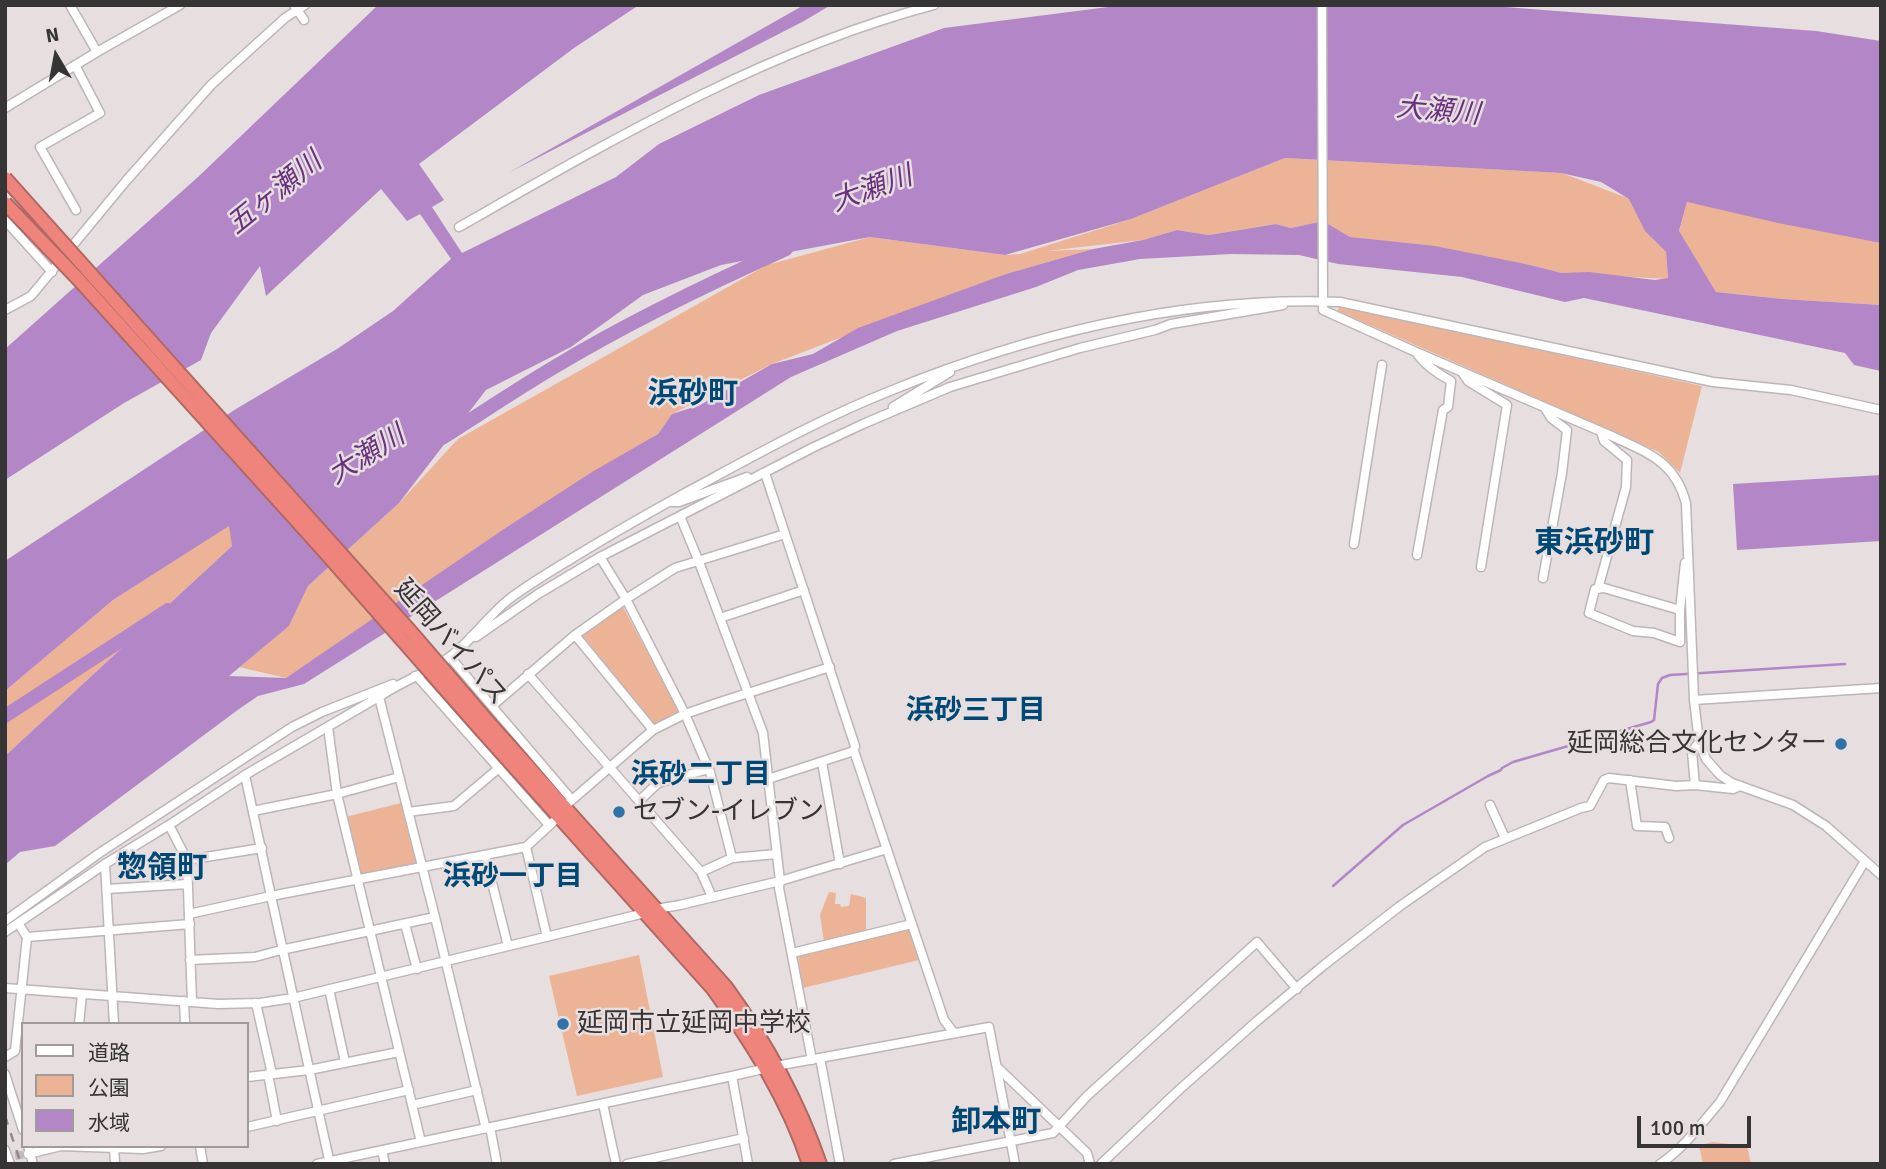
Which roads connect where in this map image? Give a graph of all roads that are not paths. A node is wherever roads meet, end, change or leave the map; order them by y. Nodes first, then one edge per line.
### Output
1 (69, 5) edge
2 (180, 5) edge
3 (305, 5) edge
4 (934, 5) edge
5 (1322, 5) edge
6 (295, 8) edge
7 (304, 20) dead end
8 (97, 52) junction
9 (75, 65) junction
10 (5, 108) edge
11 (5, 178) edge
12 (5, 203) edge
13 (76, 210) dead end
14 (5, 220) edge
15 (459, 227) dead end
16 (52, 272) junction
17 (1323, 297) junction
18 (1290, 300) junction
19 (5, 310) edge
20 (1416, 352) junction
21 (1382, 365) dead end
22 (953, 367) junction
23 (1462, 372) junction
24 (1545, 408) junction
25 (1881, 410) edge
26 (883, 416) junction
27 (1601, 432) junction
28 (765, 473) junction
29 (670, 502) junction
30 (680, 516) junction
31 (1688, 532) junction
32 (785, 534) junction
33 (1354, 544) dead end
34 (1417, 555) dead end
35 (600, 557) junction
36 (699, 562) junction
37 (1481, 567) dead end
38 (1543, 578) dead end
39 (1598, 589) junction
40 (804, 590) junction
41 (626, 599) junction
42 (1680, 610) junction
43 (720, 618) junction
44 (575, 635) junction
45 (471, 636) junction
46 (450, 657) junction
47 (830, 667) junction
48 (528, 674) junction
49 (416, 676) junction
50 (1881, 688) edge
51 (749, 692) junction
52 (379, 697) junction
53 (1694, 700) junction
54 (492, 706) junction
55 (685, 714) junction
56 (328, 727) junction
57 (487, 728) junction
58 (653, 730) junction
59 (1699, 742) junction
60 (854, 751) junction
61 (822, 762) junction
62 (499, 768) junction
63 (611, 768) junction
64 (709, 769) junction
65 (245, 775) junction
66 (399, 777) junction
67 (768, 779) junction
68 (1630, 780) junction
69 (1695, 785) junction
70 (1740, 786) junction
71 (337, 794) junction
72 (639, 801) junction
73 (1490, 805) dead end
74 (253, 811) junction
75 (408, 812) junction
76 (561, 812) junction
77 (169, 825) junction
78 (1505, 838) junction
79 (1669, 838) dead end
80 (526, 847) junction
81 (262, 848) junction
82 (887, 849) junction
83 (485, 855) junction
84 (777, 855) junction
85 (732, 858) junction
86 (187, 860) junction
87 (1865, 861) junction
88 (105, 864) junction
89 (840, 864) junction
90 (422, 867) junction
91 (701, 872) junction
92 (1881, 875) edge
93 (358, 878) junction
94 (780, 881) junction
95 (188, 884) junction
96 (107, 889) junction
97 (271, 896) junction
98 (712, 897) junction
99 (650, 911) junction
100 (189, 914) junction
101 (436, 917) junction
102 (5, 920) edge
103 (18, 923) junction
104 (405, 924) junction
105 (912, 924) junction
106 (190, 925) junction
107 (110, 931) junction
108 (5, 932) edge
109 (370, 932) junction
110 (27, 937) junction
111 (547, 937) junction
112 (508, 946) junction
113 (281, 950) junction
114 (792, 953) junction
115 (190, 960) junction
116 (446, 961) junction
117 (417, 969) junction
118 (380, 977) junction
119 (5, 988) edge
120 (22, 989) junction
121 (329, 989) junction
122 (1297, 989) junction
123 (82, 994) junction
124 (113, 996) junction
125 (293, 998) junction
126 (188, 1002) junction
127 (256, 1003) junction
128 (79, 1022) edge
129 (114, 1022) edge
130 (185, 1022) edge
131 (954, 1033) junction
132 (19, 1051) edge
133 (398, 1052) junction
134 (5, 1057) edge
135 (816, 1059) junction
136 (345, 1062) junction
137 (771, 1067) junction
138 (996, 1068) junction
139 (309, 1070) junction
140 (5, 1074) edge
141 (270, 1074) junction
142 (733, 1076) junction
143 (248, 1077) edge
144 (409, 1090) junction
145 (477, 1090) junction
146 (603, 1104) junction
147 (412, 1105) junction
148 (318, 1111) junction
149 (277, 1121) junction
150 (21, 1124) edge
151 (248, 1127) edge
152 (1059, 1127) junction
153 (488, 1128) junction
154 (744, 1138) junction
155 (1011, 1141) junction
156 (421, 1142) junction
157 (48, 1148) edge
158 (114, 1148) edge
159 (149, 1148) edge
160 (382, 1150) junction
161 (29, 1151) edge
162 (329, 1162) edge
163 (33, 1164) edge
164 (116, 1164) edge
165 (317, 1164) edge
166 (385, 1164) edge
167 (497, 1164) edge
168 (616, 1164) edge
169 (627, 1164) edge
170 (748, 1164) edge
171 (809, 1164) edge
172 (820, 1164) edge
173 (840, 1164) edge
174 (894, 1164) edge
175 (1015, 1164) edge
176 (1090, 1164) edge
177 (1101, 1164) edge
178 (1660, 1164) edge

1 - 8 street
2 - 8 street
3 - 6 street
4 - 15 street
5 - 17 street
6 - 7 street
6 - 16 street
8 - 9 street
9 - 10 street
9 - 13 street
11 - 57 highway, 延岡バイパス, bridge
12 - 57 highway, 延岡バイパス, bridge
14 - 16 street
16 - 19 street
17 - 18 street
17 - 20 street
17 - 25 street
18 - 22 street
18 - 26 street
20 - 23 street
20 - 34 street
21 - 33 street
22 - 26 street
22 - 29 street
23 - 24 street
23 - 37 street
24 - 27 street
24 - 38 street
26 - 28 street
27 - 31 street
27 - 39 street
28 - 29 street
28 - 30 street
28 - 32 street
29 - 45 street
30 - 35 street
30 - 36 street
31 - 42 street
31 - 53 street
32 - 36 street
32 - 40 street
35 - 41 street
35 - 45 street
36 - 41 street
36 - 43 street
39 - 42 street
39 - 42 street
40 - 43 street
40 - 47 street
41 - 44 street
41 - 55 street
43 - 51 street
44 - 48 street
44 - 58 street
45 - 46 street
46 - 49 street
46 - 54 street
47 - 51 street
47 - 60 street
48 - 54 street
48 - 63 street
49 - 52 street
49 - 62 street
49 - 102 street
50 - 53 street
51 - 55 street
51 - 67 street
52 - 56 street
52 - 66 street
53 - 59 street
54 - 76 street
55 - 58 street
55 - 64 street
56 - 65 street
56 - 71 street
57 - 76 highway, 延岡バイパス
58 - 63 street
59 - 69 street
59 - 70 street
60 - 61 street
60 - 82 street
61 - 67 street
61 - 89 street
62 - 75 street
62 - 76 street
63 - 72 street
63 - 76 street
64 - 72 street
64 - 85 street
65 - 74 street
65 - 77 street
66 - 71 street
66 - 75 street
67 - 84 street
68 - 69 street
68 - 78 street
68 - 79 street
69 - 70 street
70 - 87 street
71 - 74 street
71 - 93 street
72 - 91 street
73 - 78 street
74 - 81 street
75 - 90 street
76 - 80 street
76 - 99 highway, 延岡バイパス
77 - 86 street
77 - 88 street
78 - 122 street
80 - 83 street
80 - 111 street
81 - 86 street
81 - 97 street
82 - 89 street
82 - 105 street
83 - 90 street
83 - 112 street
84 - 85 street
84 - 94 street
85 - 91 street
86 - 95 street
87 - 92 street
87 - 178 street
88 - 96 street
88 - 103 street
89 - 94 street
90 - 93 street
90 - 101 street
91 - 98 street
93 - 97 street
93 - 109 street
94 - 98 street
94 - 114 street
95 - 96 street
95 - 100 street
96 - 107 street
97 - 100 street
97 - 113 street
98 - 99 street
99 - 111 street
99 - 137 highway, 延岡バイパス
100 - 106 street
101 - 104 street
101 - 116 street
103 - 108 street
103 - 110 street
104 - 109 street
104 - 117 street
105 - 114 street
105 - 131 street
106 - 107 street
106 - 115 street
107 - 110 street
107 - 124 street
109 - 113 street
109 - 118 street
110 - 120 street
111 - 112 street
112 - 116 street
113 - 115 street
113 - 125 street
114 - 135 street
115 - 126 street
116 - 117 street
116 - 145 street
117 - 118 street
118 - 121 street
118 - 133 street
119 - 120 street
120 - 123 street
120 - 132 street
121 - 125 street
121 - 136 street
122 - 152 street
122 - 177 street
123 - 124 street
123 - 128 street
124 - 126 street
124 - 129 street
125 - 127 street
125 - 139 street
126 - 127 street
126 - 130 street
127 - 141 street
131 - 135 street
131 - 138 street
132 - 134 street
133 - 136 street
133 - 144 street
135 - 137 street
135 - 173 street
136 - 139 street
137 - 142 street
137 - 171 highway, 延岡バイパス
137 - 172 highway, 延岡バイパス
138 - 152 street
138 - 155 street
139 - 141 street
139 - 148 street
140 - 150 street
141 - 143 street
141 - 149 street
142 - 146 street
142 - 154 street
144 - 147 street
144 - 148 street
145 - 147 street
145 - 153 street
146 - 153 street
146 - 168 street
147 - 156 street
148 - 149 street
148 - 162 street
149 - 151 street
152 - 155 street
152 - 176 street
153 - 156 street
153 - 167 street
154 - 169 street
154 - 170 street
155 - 174 street
155 - 175 street
156 - 160 street
157 - 161 street
158 - 159 street
158 - 164 street
160 - 162 street
160 - 166 street
161 - 163 street
162 - 165 street

